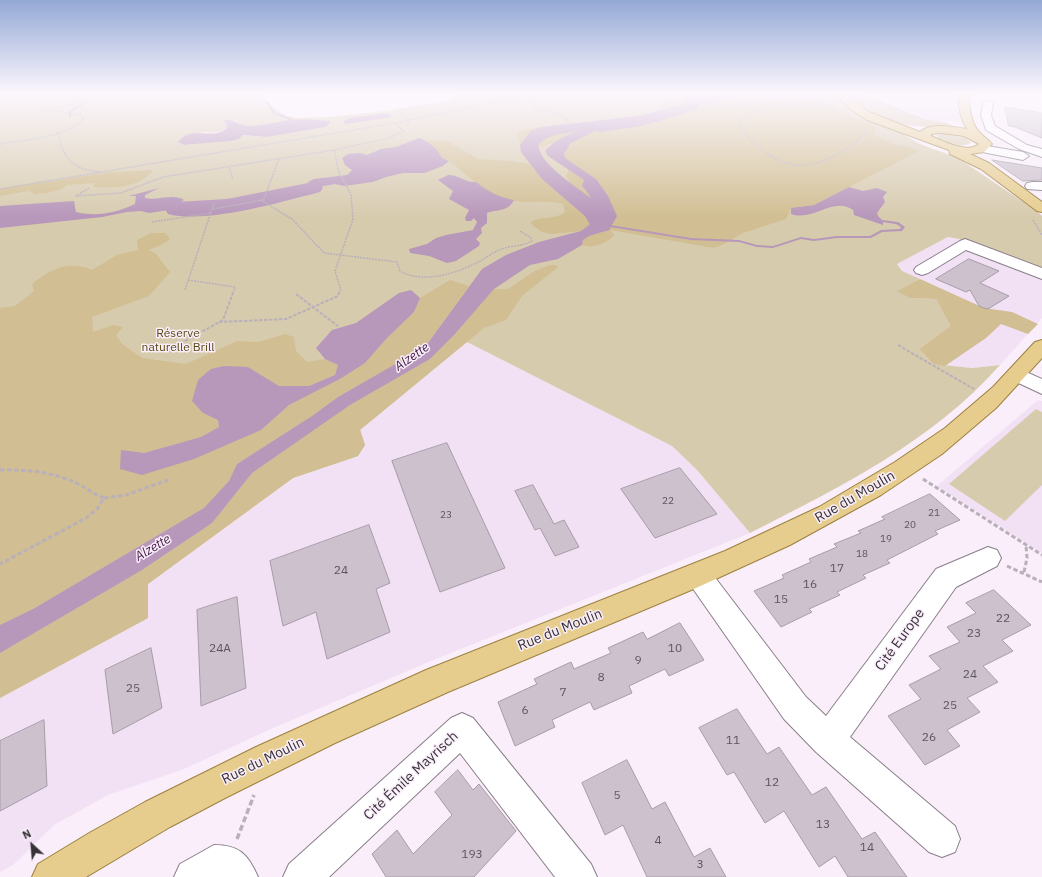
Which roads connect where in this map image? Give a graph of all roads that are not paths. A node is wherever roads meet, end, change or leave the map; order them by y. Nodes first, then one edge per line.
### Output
1 (930, 135) edge
2 (966, 135) edge
3 (975, 135) edge
4 (1002, 135) edge
5 (979, 144) junction
6 (941, 146) junction
7 (1042, 153) edge
8 (1042, 163) edge
9 (985, 166) junction
10 (1042, 208) edge
11 (922, 270) dead end
12 (1042, 274) edge
13 (1042, 346) edge
14 (1017, 374) junction
15 (1042, 387) edge
16 (988, 558) road end
17 (698, 575) junction
18 (828, 740) junction
19 (942, 839) dead end
20 (234, 871) edge
21 (571, 874) edge
22 (51, 877) edge
23 (193, 877) edge
24 (302, 877) edge

1 - 6 main road
2 - 5 main road
3 - 5 main road
4 - 7 street
5 - 6 main road
5 - 8 street
5 - 9 main road
6 - 9 main road
9 - 10 main road
11 - 12 street
13 - 14 main road, Rue du Moulin
14 - 15 street
14 - 17 main road, Rue du Moulin
16 - 18 street, Cité Europe
17 - 18 street
17 - 22 main road, Rue du Moulin
18 - 19 street
20 - 23 street
21 - 24 street, Cité Émile Mayrisch

